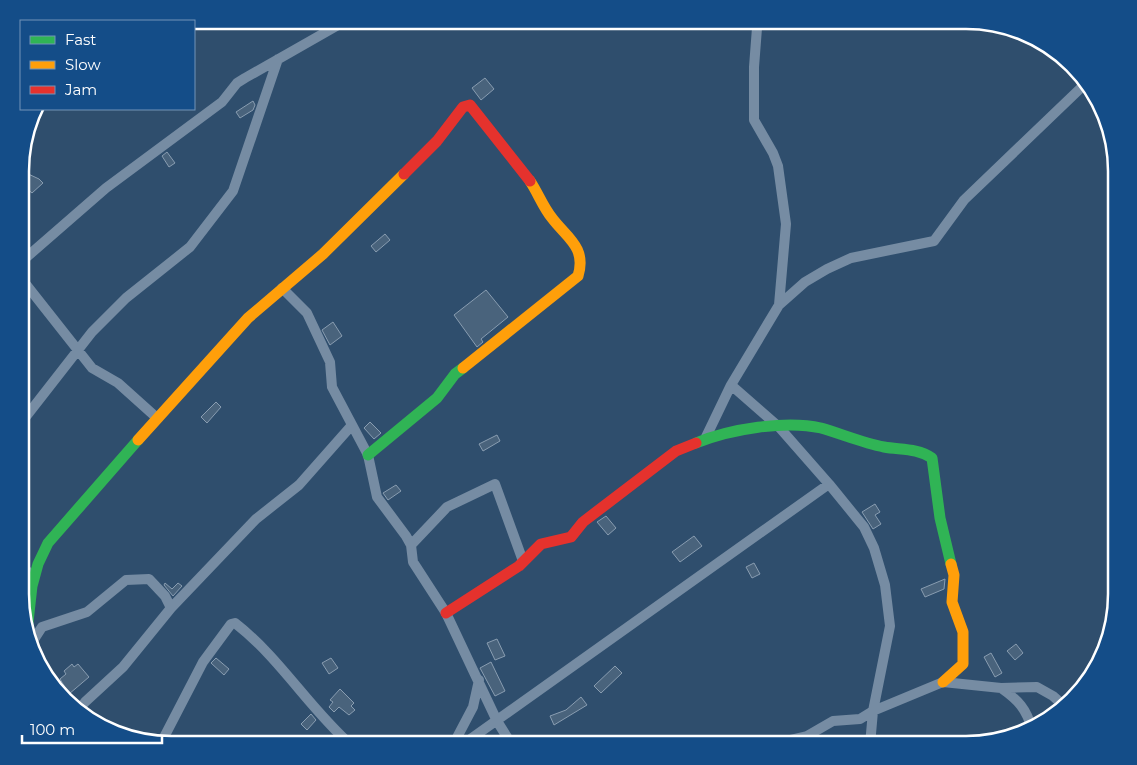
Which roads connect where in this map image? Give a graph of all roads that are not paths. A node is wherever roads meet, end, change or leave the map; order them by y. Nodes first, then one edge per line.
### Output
1 (331, 29) edge
2 (757, 29) edge
3 (278, 59) junction
4 (1081, 88) edge
5 (29, 255) edge
6 (29, 288) edge
7 (282, 288) junction
8 (777, 310) junction
9 (77, 351) junction
10 (731, 385) junction
11 (29, 413) edge
12 (157, 418) junction
13 (352, 426) junction
14 (779, 427) junction
15 (706, 439) junction
16 (368, 455) junction
17 (830, 484) junction
18 (411, 544) junction
19 (523, 561) junction
20 (29, 573) edge
21 (33, 577) junction
22 (30, 607) edge
23 (171, 608) junction
24 (446, 613) junction
25 (35, 637) edge
26 (480, 680) junction
27 (942, 682) junction
28 (1001, 688) junction
29 (1059, 702) edge
30 (83, 705) edge
31 (873, 711) junction
32 (497, 721) junction
33 (1030, 721) edge
34 (165, 736) edge
35 (341, 736) edge
36 (458, 736) edge
37 (475, 736) edge
38 (505, 736) edge
39 (807, 736) edge
40 (871, 736) edge

1 - 3 street
2 - 8 street
3 - 5 street
3 - 9 street
4 - 8 street
6 - 9 street
7 - 12 street
7 - 13 street
7 - 16 street
8 - 10 street
9 - 11 street
9 - 12 street
10 - 14 street
10 - 15 street
12 - 21 street
13 - 16 street
13 - 23 street
14 - 15 street
14 - 17 street
14 - 27 street
15 - 19 street
16 - 18 street
17 - 31 street
17 - 32 street
18 - 19 street
18 - 24 street
19 - 24 street
20 - 21 street
21 - 22 street
23 - 25 street
23 - 30 street
24 - 26 street
26 - 32 street
26 - 36 street
27 - 28 street
27 - 31 street
28 - 29 street
28 - 33 street
31 - 39 street
31 - 40 street
32 - 37 street
32 - 38 street
34 - 35 street

